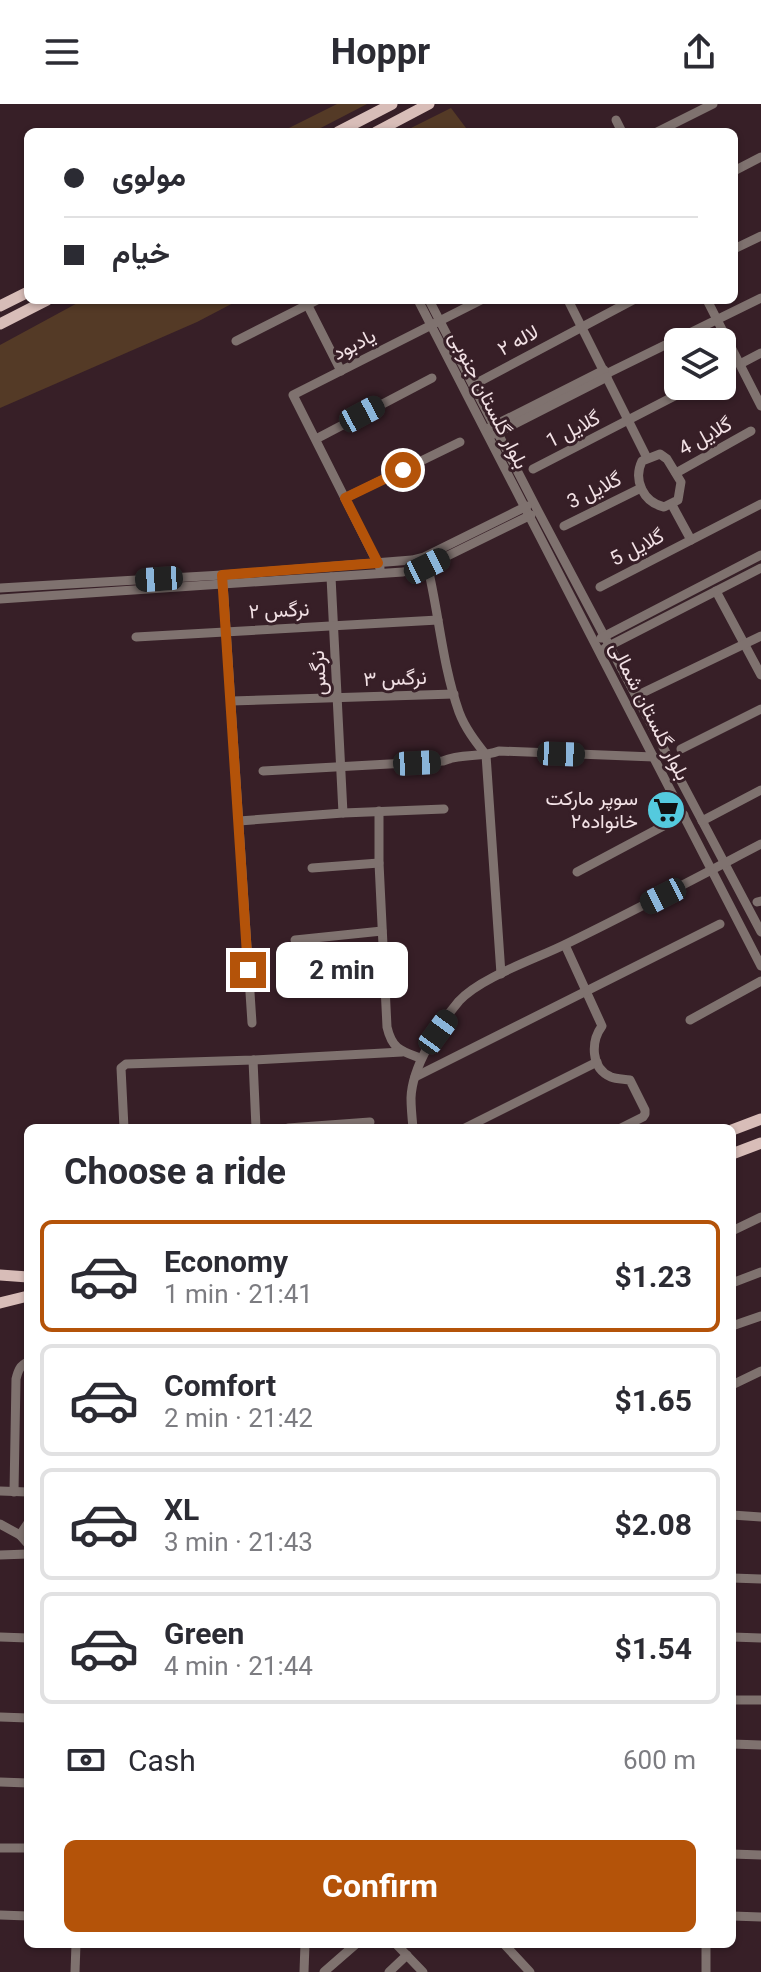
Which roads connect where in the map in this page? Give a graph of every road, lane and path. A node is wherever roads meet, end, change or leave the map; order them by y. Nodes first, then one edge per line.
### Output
1 (392, 104) edge
2 (429, 104) edge
3 (713, 104) edge
4 (616, 120) dead end
5 (346, 128) edge
6 (384, 128) edge
7 (620, 128) edge
8 (665, 128) edge
9 (761, 157) edge
10 (738, 169) edge
11 (761, 236) edge
12 (738, 247) edge
13 (24, 294) edge
14 (761, 298) edge
15 (39, 304) edge
16 (306, 304) edge
17 (311, 304) edge
18 (421, 304) edge
19 (430, 304) edge
20 (473, 304) edge
21 (570, 304) edge
22 (625, 304) edge
23 (709, 304) edge
24 (0, 306) edge
25 (718, 320) junction
26 (435, 323) junction
27 (0, 324) edge
28 (581, 327) junction
29 (236, 341) dead end
30 (761, 353) edge
31 (740, 364) junction
32 (341, 371) junction
33 (606, 374) junction
34 (432, 378) dead end
35 (473, 385) junction
36 (668, 400) edge
37 (761, 406) edge
38 (629, 421) junction
39 (491, 431) junction
40 (751, 431) dead end
41 (316, 439) junction
42 (460, 442) dead end
43 (647, 458) junction
44 (533, 469) dead end
45 (676, 473) junction
46 (641, 488) junction
47 (345, 498) junction
48 (761, 504) edge
49 (672, 505) junction
50 (531, 509) junction
51 (564, 526) dead end
52 (691, 540) junction
53 (761, 555) edge
54 (426, 561) junction
55 (380, 568) junction
56 (761, 568) edge
57 (331, 577) junction
58 (223, 580) junction
59 (600, 587) dead end
60 (0, 588) edge
61 (716, 591) junction
62 (0, 599) edge
63 (438, 620) junction
64 (334, 625) junction
65 (226, 631) junction
66 (761, 636) edge
67 (136, 637) dead end
68 (606, 641) junction
69 (744, 644) junction
70 (596, 647) junction
71 (761, 675) edge
72 (454, 694) junction
73 (636, 696) junction
74 (337, 697) junction
75 (231, 701) junction
76 (761, 709) edge
77 (658, 738) junction
78 (647, 744) junction
79 (681, 749) dead end
80 (486, 755) junction
81 (654, 757) junction
82 (341, 767) junction
83 (263, 771) dead end
84 (761, 790) edge
85 (444, 809) dead end
86 (379, 811) junction
87 (343, 813) junction
88 (684, 815) junction
89 (239, 821) junction
90 (702, 821) junction
91 (761, 844) edge
92 (379, 863) junction
93 (724, 863) junction
94 (312, 868) dead end
95 (712, 871) junction
96 (577, 872) dead end
97 (720, 924) dead end
98 (382, 931) junction
99 (761, 932) edge
100 (295, 940) dead end
101 (565, 945) junction
102 (761, 966) edge
103 (501, 974) junction
104 (761, 981) edge
105 (586, 991) junction
106 (690, 1020) dead end
107 (252, 1023) dead end
108 (402, 1052) junction
109 (420, 1058) junction
110 (253, 1060) junction
111 (597, 1062) junction
112 (415, 1077) junction
113 (761, 1119) edge
114 (370, 1122) dead end
115 (124, 1124) edge
116 (256, 1124) edge
117 (343, 1124) edge
118 (413, 1124) edge
119 (473, 1124) edge
120 (629, 1124) edge
121 (736, 1128) edge
122 (761, 1143) edge
123 (736, 1152) edge
124 (761, 1217) edge
125 (736, 1229) edge
126 (761, 1272) edge
127 (0, 1275) edge
128 (24, 1277) edge
129 (736, 1281) edge
130 (24, 1297) edge
131 (0, 1303) edge
132 (761, 1316) edge
133 (736, 1325) edge
134 (24, 1365) edge
135 (761, 1371) edge
136 (736, 1383) edge
137 (0, 1491) edge
138 (14, 1492) junction
139 (24, 1492) edge
140 (736, 1515) edge
141 (761, 1517) edge
142 (0, 1524) edge
143 (24, 1529) edge
144 (20, 1535) junction
145 (24, 1540) edge
146 (24, 1554) edge
147 (0, 1555) edge
148 (736, 1578) edge
149 (761, 1579) edge
150 (0, 1637) edge
151 (736, 1637) edge
152 (24, 1638) edge
153 (761, 1638) edge
154 (736, 1700) edge
155 (761, 1700) edge
156 (0, 1717) edge
157 (24, 1718) edge
158 (736, 1744) edge
159 (761, 1745) edge
160 (0, 1782) edge
161 (24, 1783) edge
162 (0, 1848) edge
163 (24, 1848) edge
164 (736, 1854) edge
165 (761, 1855) edge
166 (0, 1915) edge
167 (24, 1916) edge
168 (736, 1916) edge
169 (761, 1917) edge
170 (76, 1948) edge
171 (305, 1948) edge
172 (351, 1948) edge
173 (400, 1948) edge
174 (508, 1948) edge
175 (706, 1948) edge
176 (407, 1955) junction
177 (75, 1972) edge
178 (304, 1972) edge
179 (324, 1972) edge
180 (389, 1972) edge
181 (423, 1972) edge
182 (530, 1972) edge
183 (706, 1972) edge

1 - 5 main road
2 - 6 main road
3 - 8 street
4 - 7 street
9 - 10 street
11 - 12 street
13 - 24 main road
14 - 25 street
15 - 27 main road
16 - 29 street
17 - 32 street
18 - 26 street, بلوار گلستان جنوبی
19 - 26 street, بلوار گلستان جنوبی
20 - 26 street, یادبود
21 - 28 street
22 - 28 street, لاله ۲
23 - 25 street
25 - 31 street
25 - 33 street
26 - 32 street, یادبود
26 - 35 street, بلوار گلستان جنوبی
26 - 39 street, بلوار گلستان جنوبی
28 - 33 street
28 - 35 street, لاله ۲
30 - 31 street
31 - 37 street
32 - 41 street, یادبود
33 - 38 street
33 - 39 street
34 - 41 street
35 - 39 street, بلوار گلستان جنوبی
36 - 38 street, گلایل 1
38 - 43 street
38 - 44 street, گلایل 1
39 - 50 street, بلوار گلستان جنوبی
40 - 45 street, گلایل 4
41 - 47 street
42 - 47 street
43 - 45 street
43 - 46 street
45 - 49 street
46 - 49 street
46 - 51 street, گلایل 3
47 - 55 street
48 - 52 street, گلایل 5
49 - 52 street
50 - 54 street
50 - 68 street, بلوار گلستان شمالی
50 - 70 street, بلوار گلستان شمالی
52 - 59 street, گلایل 5
53 - 68 street
54 - 55 street
54 - 63 street
55 - 57 street
55 - 58 street
56 - 61 street
57 - 58 street
57 - 64 street, نرگس
58 - 60 street
58 - 62 street
58 - 65 street
61 - 68 street
61 - 69 street
63 - 64 street, نرگس ۲
63 - 72 street
64 - 65 street, نرگس ۲
64 - 74 street, نرگس
65 - 67 street, نرگس ۲
65 - 75 street
66 - 69 street
68 - 70 street
68 - 73 street, بلوار گلستان شمالی
69 - 71 street
69 - 73 street
70 - 78 street, بلوار گلستان شمالی
72 - 74 street, نرگس ۳
72 - 80 street
73 - 77 street, بلوار گلستان شمالی
74 - 75 street, نرگس ۳
74 - 82 street, نرگس
75 - 89 street
76 - 79 street
77 - 78 street
77 - 90 street, بلوار گلستان شمالی
78 - 81 street, بلوار گلستان شمالی
80 - 81 street
80 - 82 street
80 - 103 street
81 - 88 street, بلوار گلستان شمالی
82 - 83 street
82 - 87 street, نرگس
84 - 90 street
85 - 86 street
86 - 87 street
86 - 92 street
87 - 89 street
88 - 95 street, بلوار گلستان شمالی
88 - 96 street
89 - 107 street
90 - 93 street, بلوار گلستان شمالی
91 - 93 street
92 - 94 street
92 - 98 street
93 - 95 street
93 - 99 street, بلوار گلستان شمالی
95 - 101 street
95 - 102 street, بلوار گلستان شمالی
97 - 105 street
98 - 100 street
98 - 108 street
101 - 103 street
101 - 105 street
103 - 109 street
104 - 106 street
105 - 111 street
105 - 112 street
108 - 109 street
108 - 110 street
109 - 112 street
110 - 115 street
110 - 116 street
111 - 119 street
111 - 120 street
112 - 118 street
113 - 121 main road
114 - 117 street
122 - 123 main road
124 - 125 street
126 - 129 street
127 - 128 main road
130 - 131 main road
132 - 133 street
134 - 138 street
135 - 136 street
137 - 138 street
138 - 139 street
140 - 141 street
142 - 144 street
143 - 144 street
144 - 145 street
146 - 147 street
148 - 149 street
150 - 152 street
151 - 153 street
154 - 155 street
156 - 157 street
158 - 159 street
160 - 161 street
162 - 163 street
164 - 165 street
166 - 167 street
168 - 169 street
170 - 177 street
171 - 178 street
172 - 179 street
173 - 176 street
174 - 182 street
175 - 183 street
176 - 180 street
176 - 181 street

